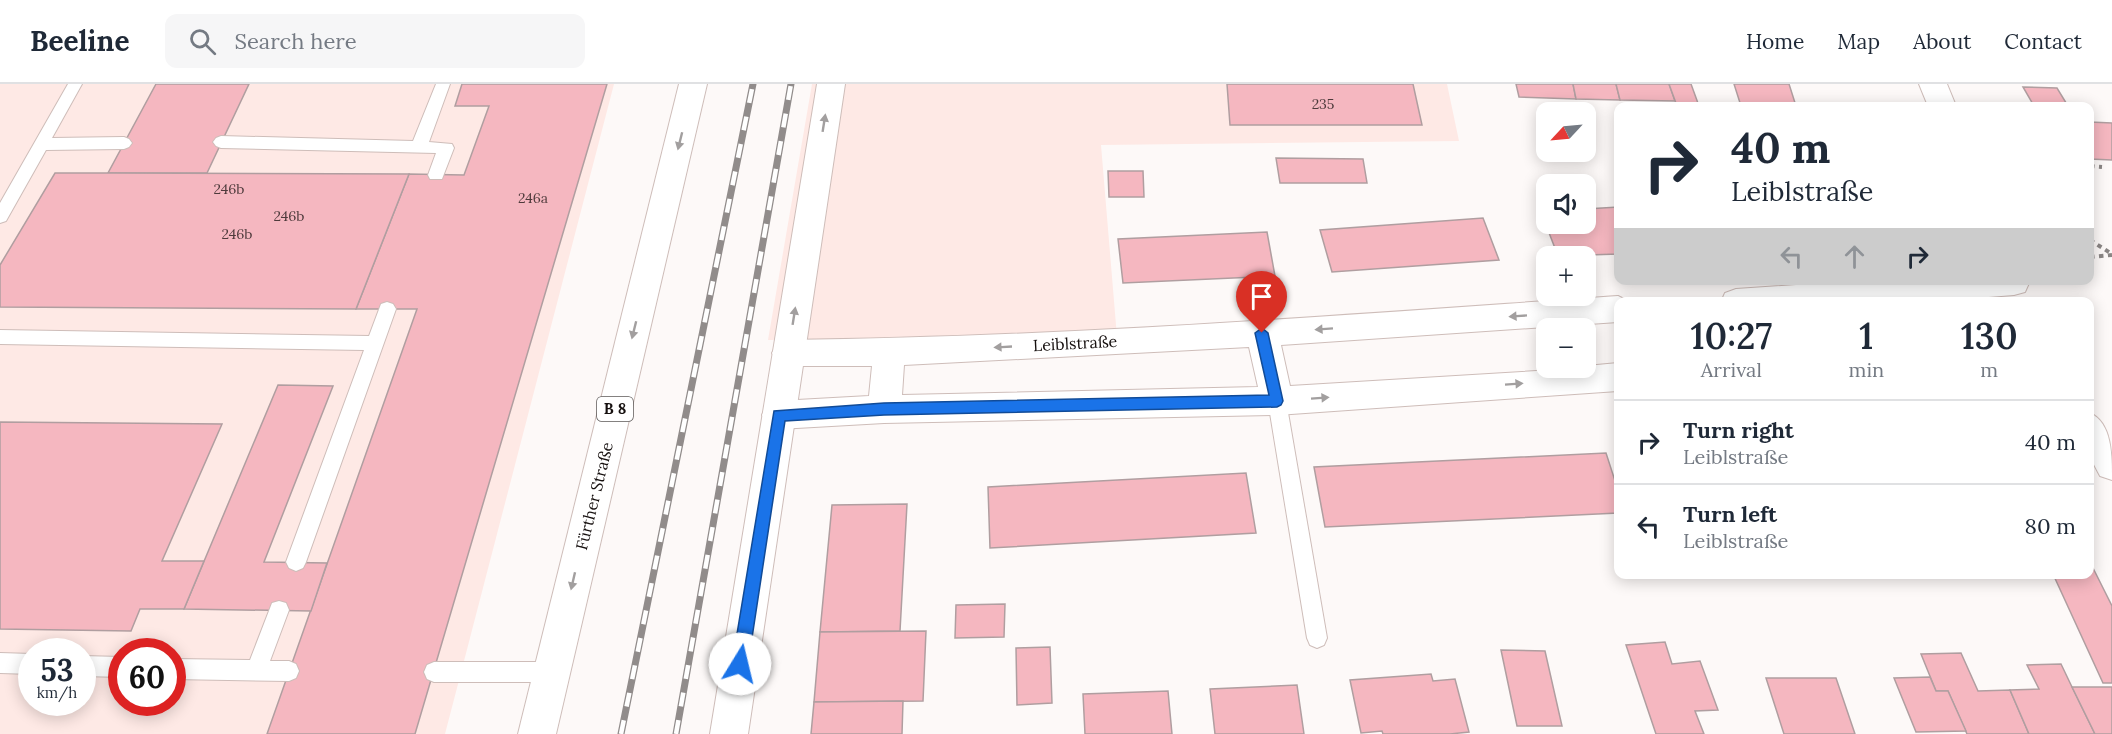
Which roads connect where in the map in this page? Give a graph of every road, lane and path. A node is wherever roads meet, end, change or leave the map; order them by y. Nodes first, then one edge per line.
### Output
1 (75, 84) edge
2 (443, 84) edge
3 (693, 84) edge
4 (831, 84) edge
5 (1932, 84) edge
6 (1940, 102) edge
7 (221, 142) dead end
8 (124, 143) dead end
9 (42, 144) junction
10 (419, 147) junction
11 (2094, 166) edge
12 (2102, 167) dead end
13 (436, 174) dead end
14 (0, 217) edge
15 (2094, 243) edge
16 (2112, 254) edge
17 (2094, 256) edge
18 (2016, 288) edge
19 (1836, 297) edge
20 (387, 309) dead end
21 (1614, 309) edge
22 (1262, 333) junction
23 (0, 337) edge
24 (375, 343) junction
25 (889, 352) junction
26 (788, 353) junction
27 (1614, 377) edge
28 (1277, 401) junction
29 (884, 409) junction
30 (779, 415) junction
31 (2094, 434) edge
32 (2112, 465) edge
33 (296, 562) dead end
34 (279, 610) dead end
35 (1317, 638) dead end
36 (0, 663) edge
37 (18, 664) edge
38 (186, 669) edge
39 (256, 671) junction
40 (290, 671) dead end
41 (434, 672) dead end
42 (552, 672) junction
43 (537, 734) edge
44 (729, 734) edge

1 - 9 lane
2 - 10 lane
3 -> 42 street, Fürther Straße / B 8
26 -> 4 street
5 - 6 street
7 - 10 lane
8 - 9 lane
9 - 14 lane
10 - 13 lane
11 - 12 path
15 - 16 path
16 - 17 path
18 - 19 street
20 - 24 lane
21 -> 22 street, Leiblstraße
22 -> 25 street, Leiblstraße
22 - 28 street
23 - 24 lane
24 - 33 lane
25 - 26 street, Leiblstraße
25 - 29 street
26 - 30 street
28 -> 27 street
28 - 29 street
28 - 35 lane
29 - 30 street
30 - 44 street
31 - 32 street
34 - 39 lane
36 - 37 lane
38 - 39 lane
39 - 40 lane
41 - 42 lane
42 - 43 street, Fürther Straße / B 8

